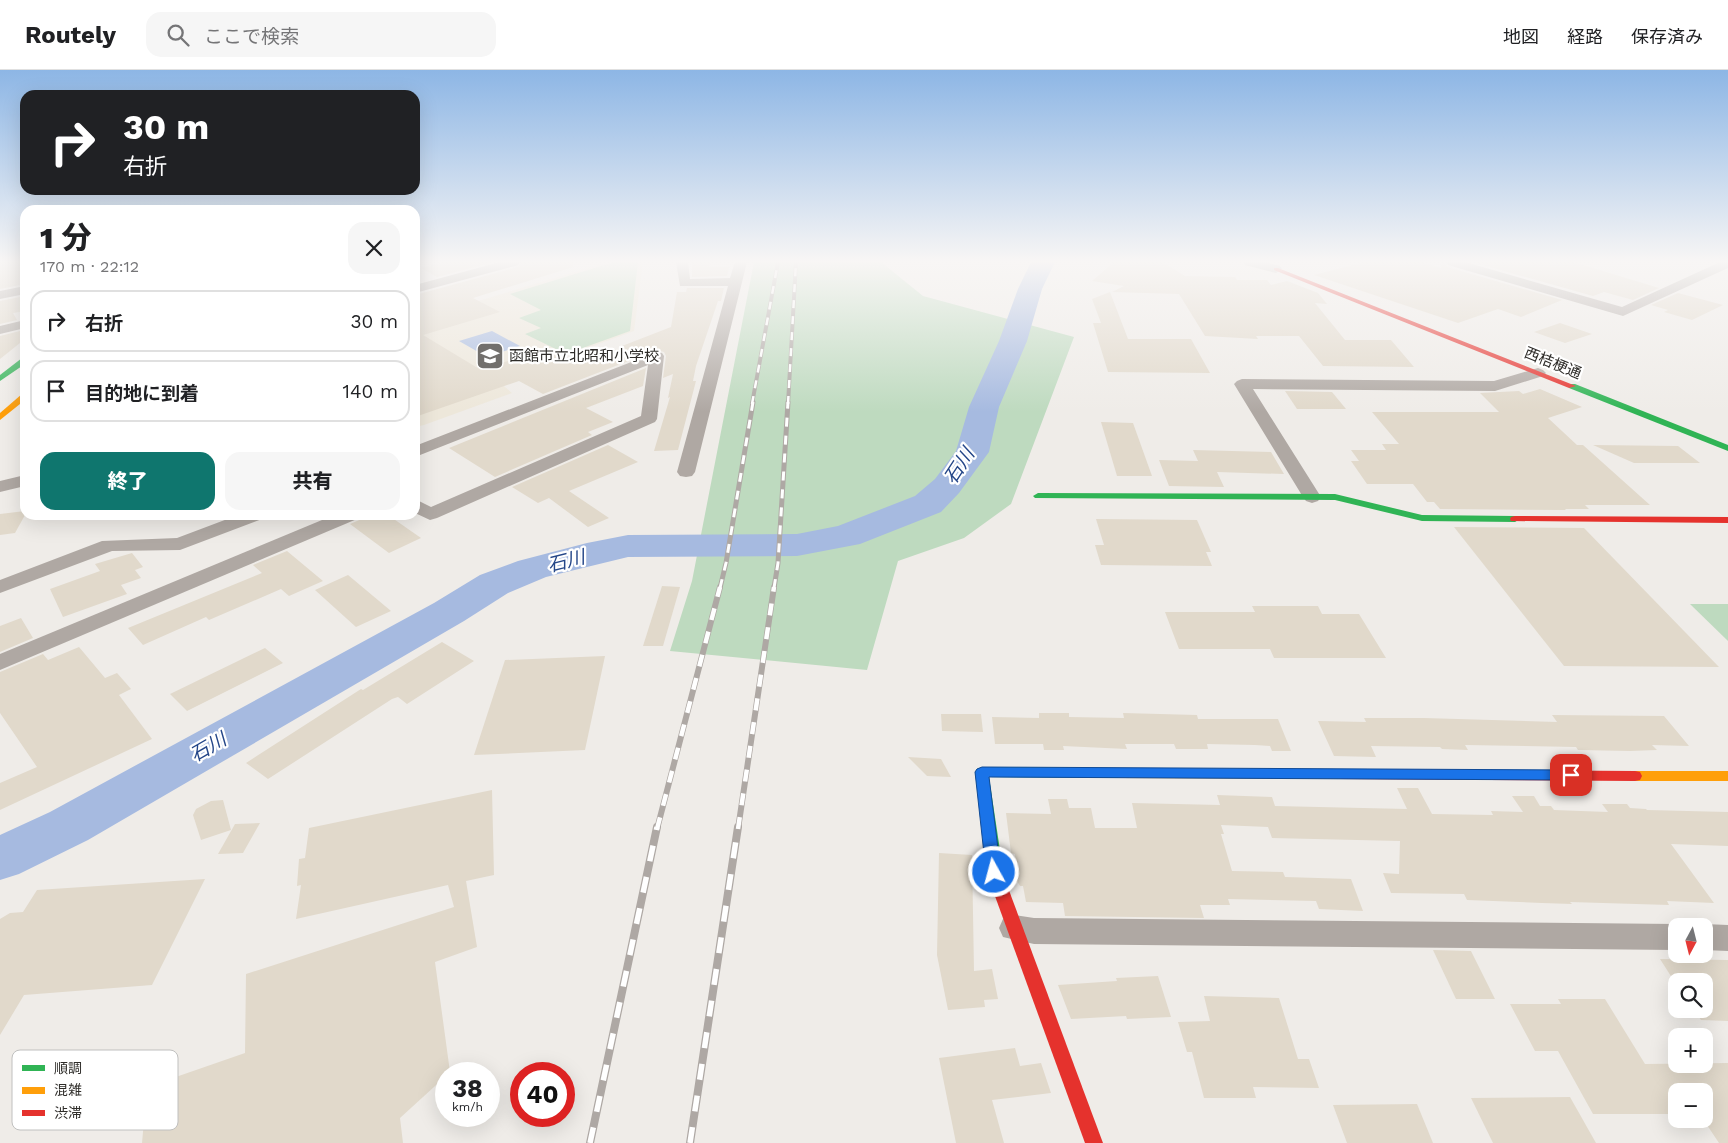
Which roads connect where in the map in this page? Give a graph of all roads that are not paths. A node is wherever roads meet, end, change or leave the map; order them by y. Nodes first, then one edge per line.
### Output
1 (728, 312) edge
2 (1385, 312) edge
3 (20, 325) edge
4 (0, 330) edge
5 (20, 364) edge
6 (1538, 373) junction
7 (0, 378) edge
8 (20, 400) edge
9 (0, 417) edge
10 (1728, 448) edge
11 (420, 450) edge
12 (686, 472) dead end
13 (20, 481) edge
14 (0, 487) edge
15 (1038, 496) dead end
16 (1312, 496) junction
17 (420, 507) edge
18 (242, 520) edge
19 (338, 520) edge
20 (1728, 520) edge
21 (0, 587) edge
22 (0, 663) edge
23 (1728, 776) edge
24 (1014, 928) junction
25 (1668, 937) edge
26 (1713, 937) edge
27 (1728, 938) edge
28 (1094, 1143) edge

1 - 12 street
2 - 6 main road, 西桔梗通
3 - 4 street
5 - 7 main road
6 - 10 main road, 西桔梗通
6 - 16 street
8 - 9 main road
11 - 17 street
13 - 14 street
15 - 16 main road
16 - 20 main road
18 - 21 street
19 - 22 street
23 - 24 main road
24 - 25 street
24 - 28 main road
26 - 27 street

